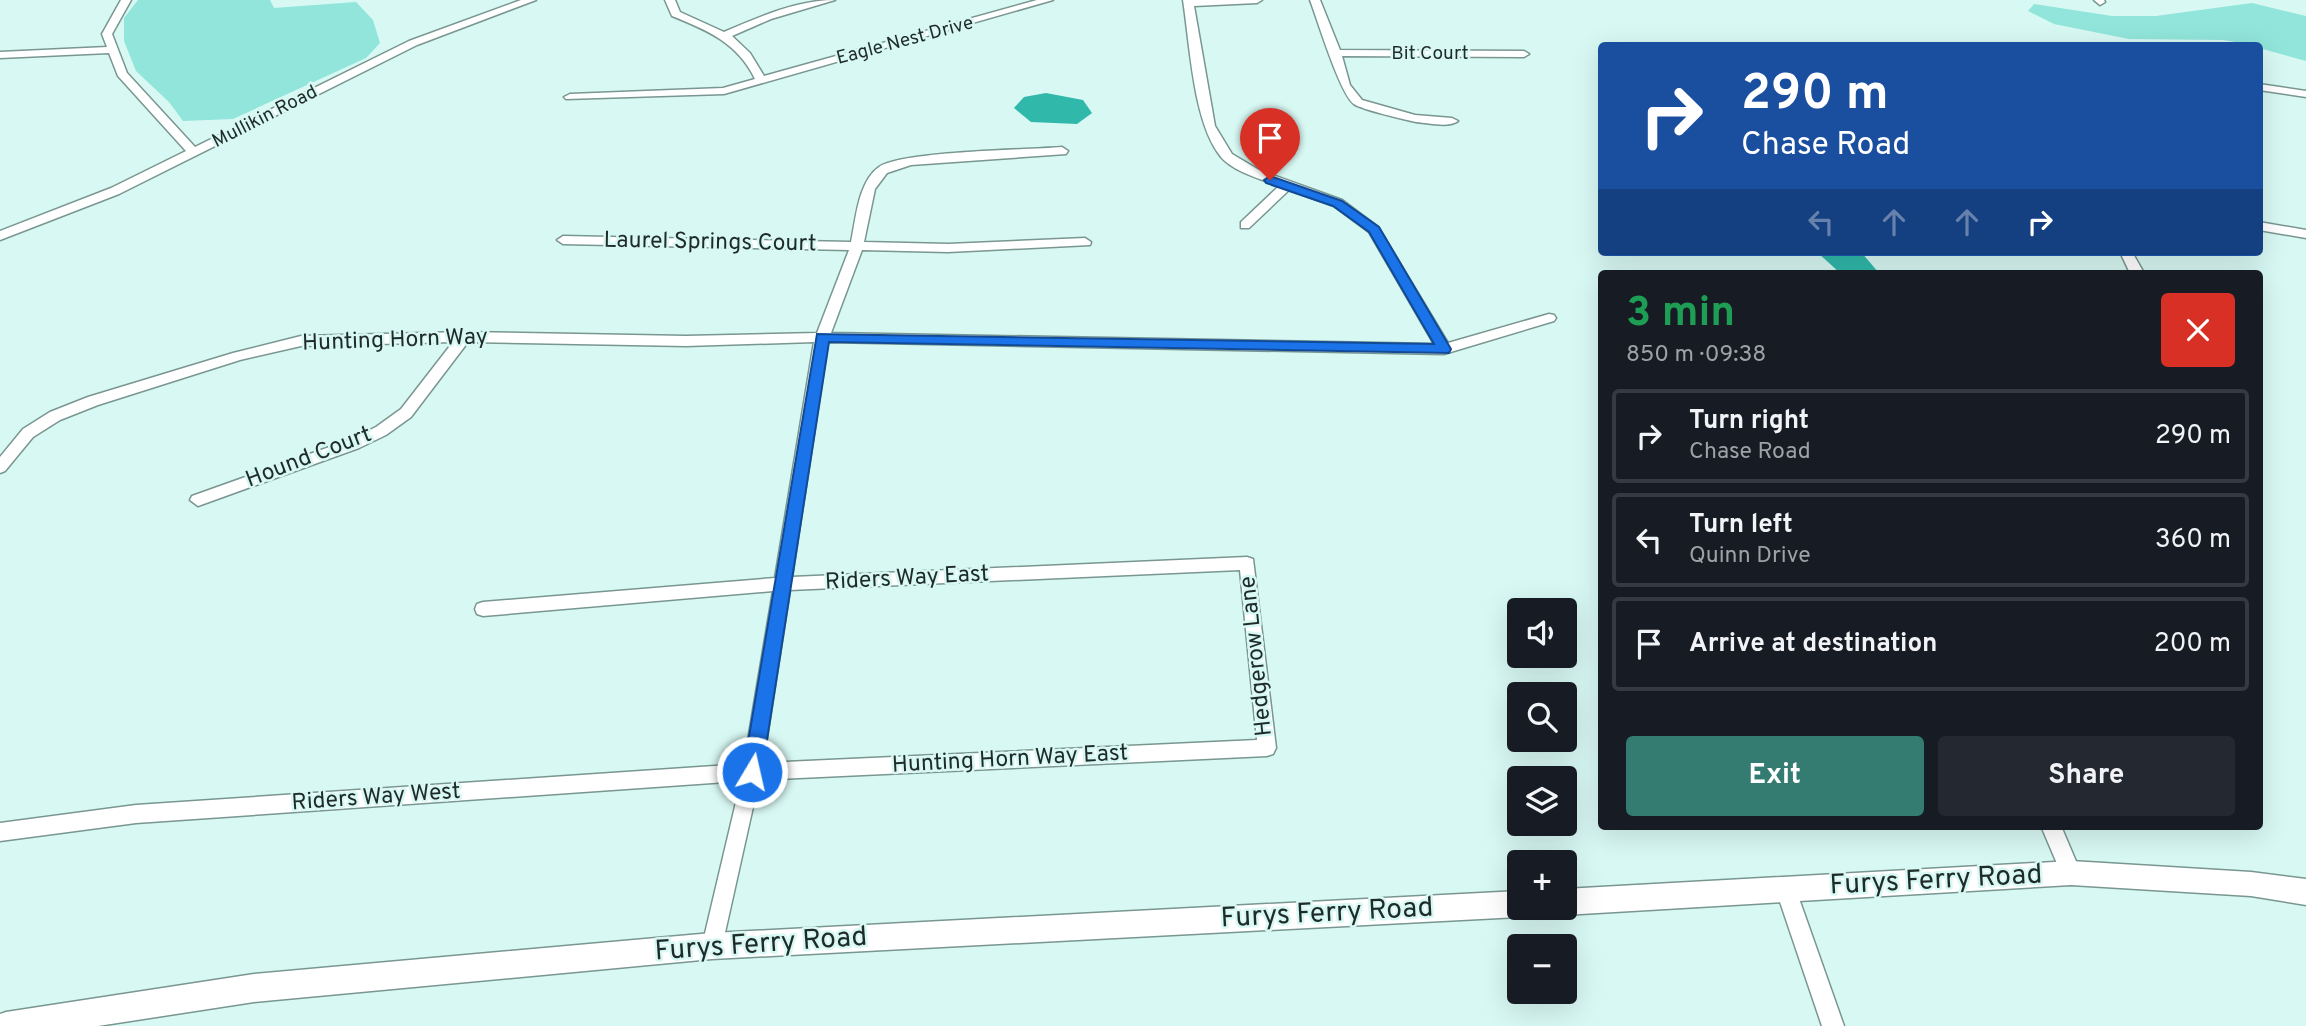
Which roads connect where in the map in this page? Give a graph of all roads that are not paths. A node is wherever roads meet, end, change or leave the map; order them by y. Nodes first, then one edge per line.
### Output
1 (126, 0) edge
2 (531, 0) edge
3 (670, 0) edge
4 (830, 0) edge
5 (1048, 0) edge
6 (1257, 0) edge
7 (1315, 0) edge
8 (1189, 1) edge
9 (726, 35) junction
10 (113, 50) junction
11 (1336, 53) junction
12 (1524, 54) dead end
13 (0, 55) edge
14 (761, 81) junction
15 (2263, 89) edge
16 (2306, 94) edge
17 (570, 97) dead end
18 (1452, 121) dead end
19 (1062, 151) dead end
20 (194, 153) junction
21 (1286, 186) junction
22 (1245, 225) dead end
23 (2263, 227) edge
24 (2306, 234) edge
25 (0, 236) edge
26 (564, 240) dead end
27 (1084, 242) dead end
28 (858, 246) junction
29 (1549, 318) dead end
30 (464, 337) junction
31 (822, 337) junction
32 (1444, 349) junction
33 (0, 467) edge
34 (198, 500) dead end
35 (1247, 563) joint
36 (783, 584) junction
37 (483, 609) dead end
38 (1268, 748) joint
39 (752, 772) junction
40 (2054, 830) edge
41 (0, 832) edge
42 (2071, 873) junction
43 (1786, 890) junction
44 (2306, 892) edge
45 (1577, 901) edge
46 (1507, 905) edge
47 (712, 946) junction
48 (6, 1026) edge
49 (1833, 1026) edge

1 - 10 street
2 - 20 street, Mullikin Road
3 - 9 street
4 - 9 street
5 - 14 street, Eagle Nest Drive
6 - 8 street
7 - 11 street
8 - 21 street
9 - 14 street
10 - 13 street
10 - 20 street
11 - 12 street, Bit Court
11 - 18 street
14 - 17 street, Eagle Nest Drive
15 - 16 street
19 - 28 street
20 - 25 street, Mullikin Road
21 - 22 street
21 - 32 street
23 - 24 street
26 - 28 street, Laurel Springs Court
27 - 28 street, Laurel Springs Court
28 - 31 street
29 - 32 street, Hunting Horn Way
30 - 31 street, Hunting Horn Way
30 - 33 street, Hunting Horn Way
30 - 34 street, Hound Court
31 - 32 street, Hunting Horn Way
31 - 36 street
35 - 36 street, Riders Way East
35 - 38 street, Hedgerow Lane
36 - 37 street, Riders Way East
36 - 39 street
38 - 39 street, Hunting Horn Way East
39 - 41 street, Riders Way West
39 - 47 street
40 - 42 street
42 - 43 main road, Furys Ferry Road
42 - 44 main road, Furys Ferry Road
43 - 45 main road, Furys Ferry Road
43 - 49 street
46 - 47 main road, Furys Ferry Road
47 - 48 main road, Furys Ferry Road

